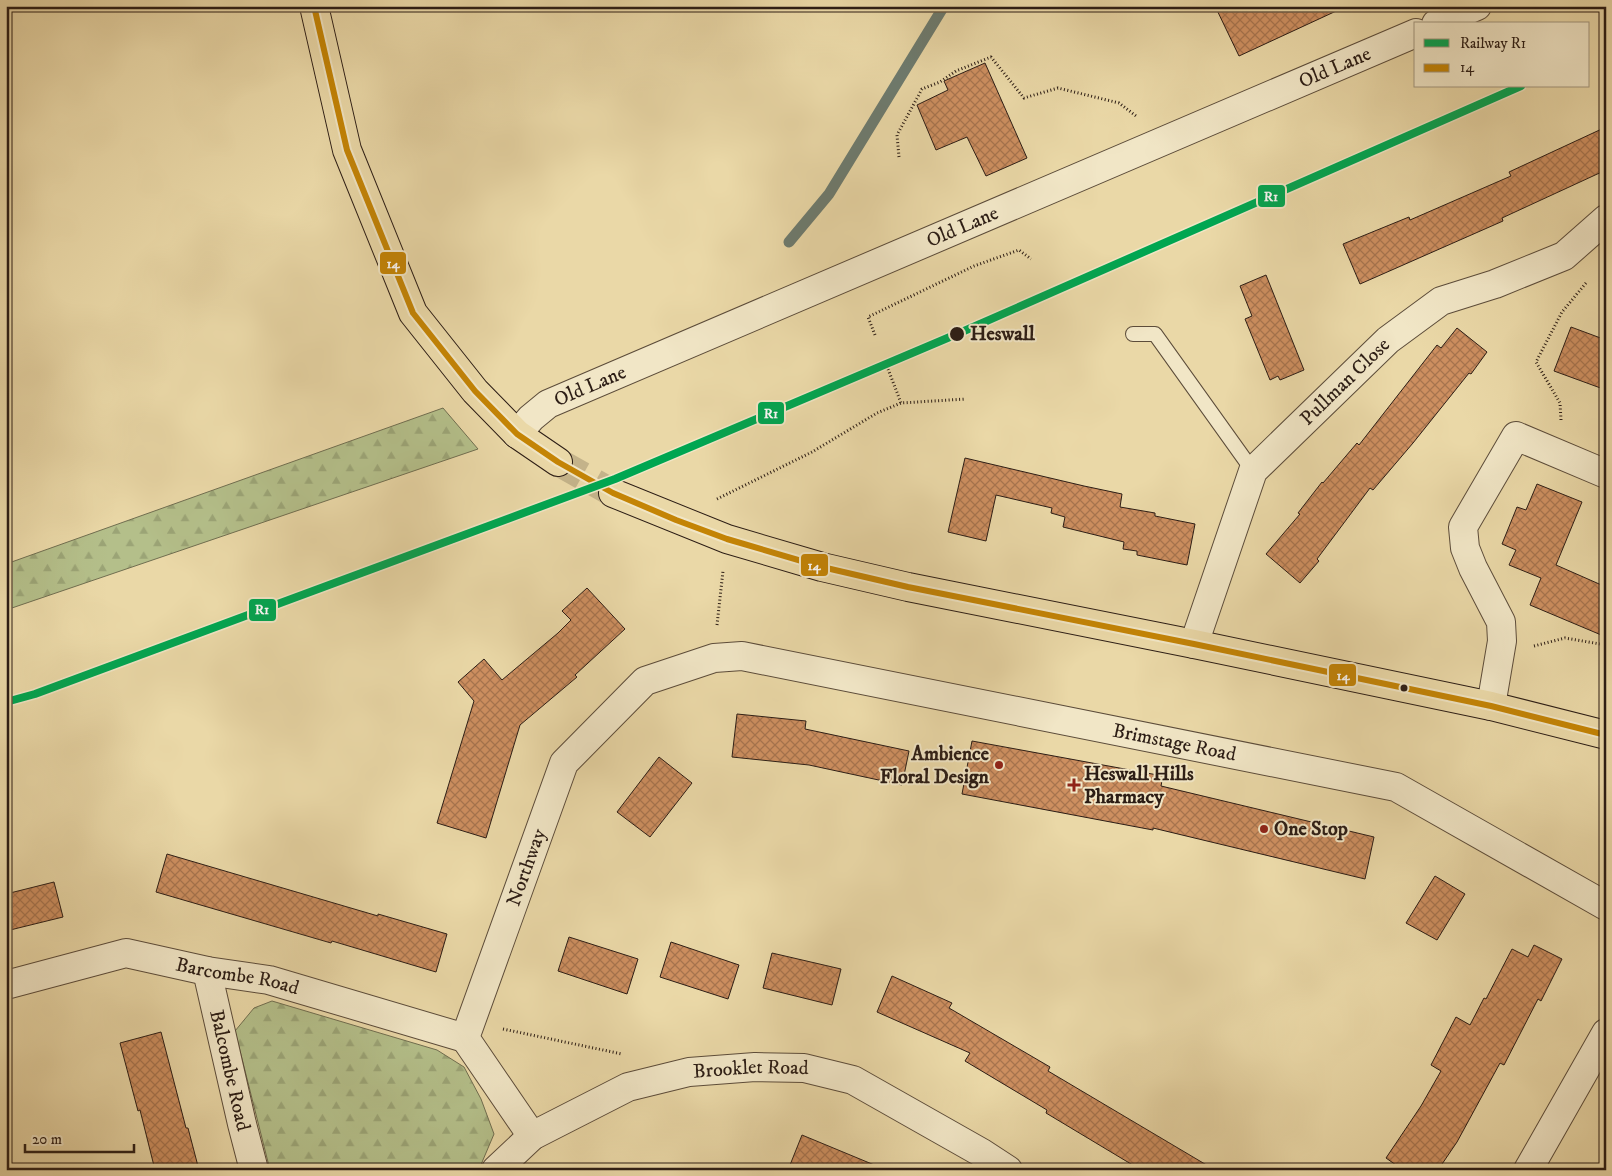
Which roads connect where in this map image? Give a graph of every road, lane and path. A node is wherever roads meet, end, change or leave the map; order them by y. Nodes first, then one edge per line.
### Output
1 (314, 6) edge
2 (1477, 6) edge
3 (1441, 22) edge
4 (1414, 33) edge
5 (1166, 139) junction
6 (899, 157) dead end
7 (1606, 219) edge
8 (1031, 259) dead end
9 (1587, 282) dead end
10 (1133, 334) dead end
11 (875, 335) dead end
12 (888, 369) dead end
13 (966, 399) dead end
14 (901, 403) junction
15 (517, 434) junction
16 (1563, 456) junction
17 (558, 462) tunnel mouth
18 (1253, 471) junction
19 (1606, 474) edge
20 (613, 492) tunnel mouth
21 (676, 520) junction
22 (727, 539) junction
23 (1194, 644) junction
24 (1606, 645) edge
25 (1499, 655) junction
26 (714, 658) junction
27 (1491, 706) junction
28 (1606, 735) edge
29 (1606, 906) edge
30 (207, 972) junction
31 (6, 985) edge
32 (468, 1031) junction
33 (1606, 1032) edge
34 (626, 1054) dead end
35 (532, 1136) junction
36 (254, 1170) edge
37 (496, 1170) edge
38 (1008, 1170) edge
39 (1528, 1170) edge

1 - 15 main road
2 - 3 street
4 - 5 street, Old Lane
5 - 6 path
5 - 15 street, Old Lane
7 - 18 street, Pullman Close
8 - 11 path
9 - 16 path
10 - 18 lane
12 - 14 path
13 - 14 path
14 - 21 path
15 - 17 main road
16 - 19 street
16 - 25 street
18 - 23 street, Pullman Close
20 - 21 main road
21 - 22 main road
22 - 23 main road
22 - 26 path
23 - 27 main road
24 - 25 path
25 - 27 street
26 - 29 street, Brimstage Road
26 - 32 street, Northway
27 - 28 main road
30 - 31 street, Barcombe Road
30 - 32 street, Barcombe Road
30 - 36 street, Balcombe Road
32 - 34 path
32 - 35 street
33 - 39 street
35 - 37 street, Brooklet Road
35 - 38 street, Brooklet Road

